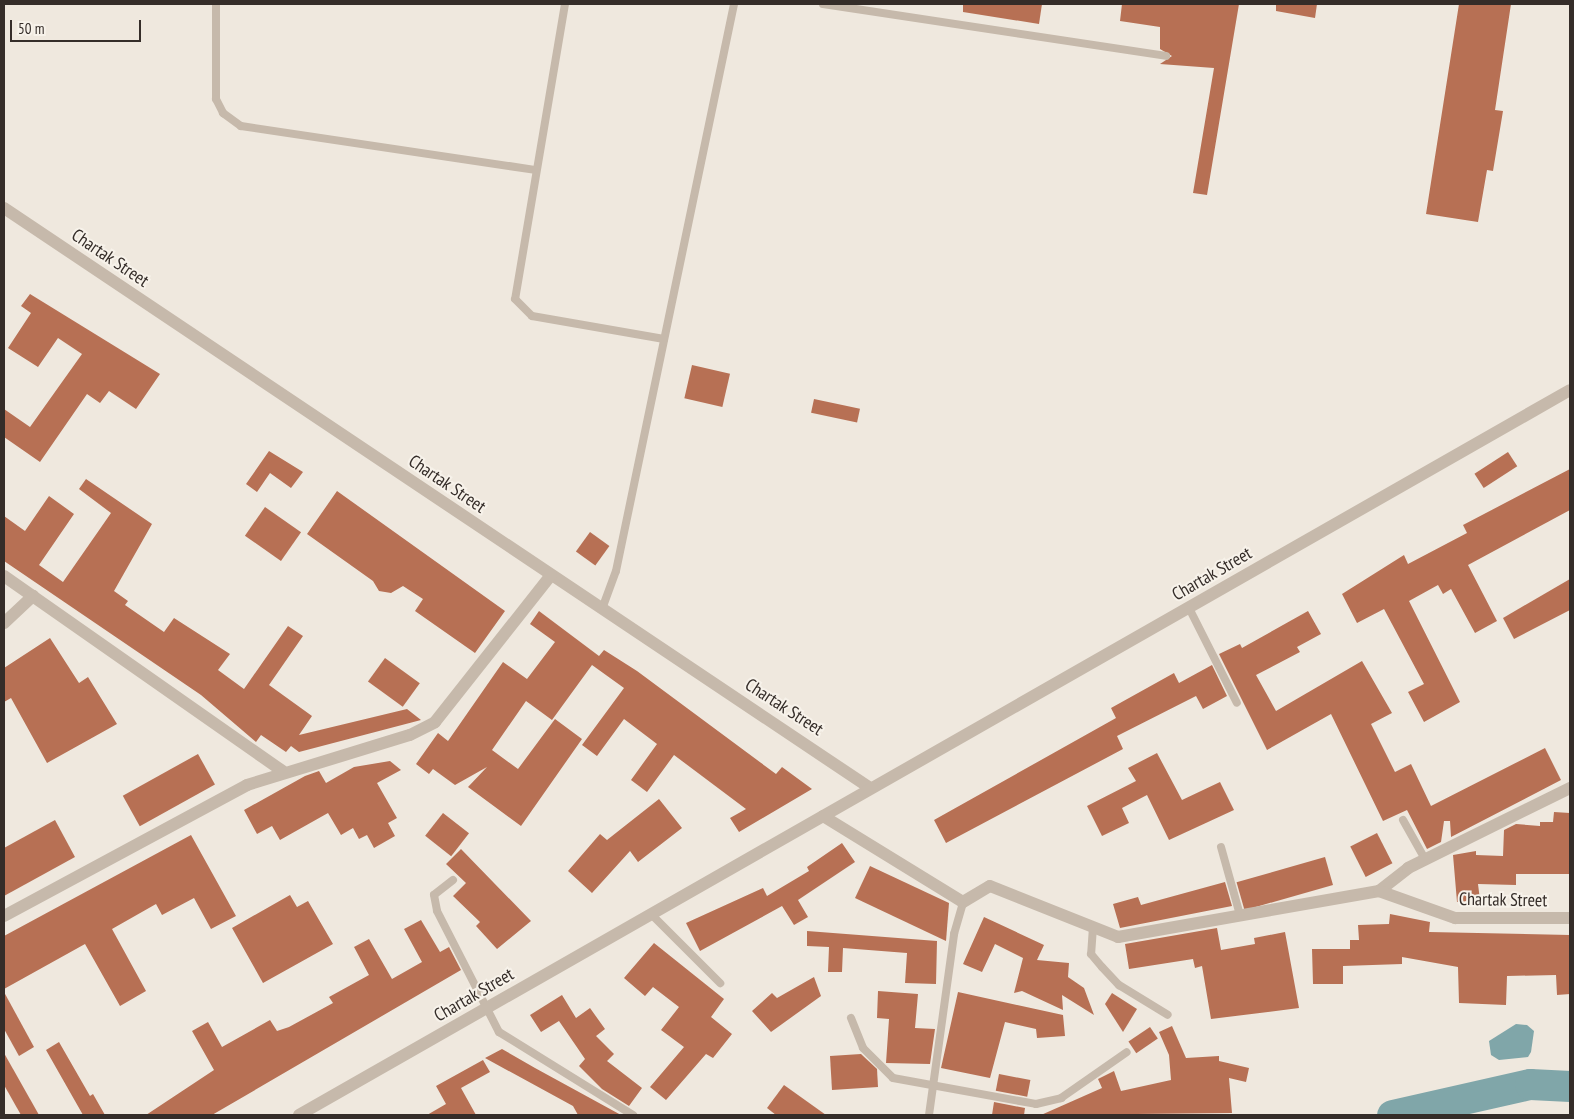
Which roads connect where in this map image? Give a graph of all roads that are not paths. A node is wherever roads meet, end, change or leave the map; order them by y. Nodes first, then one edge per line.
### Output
1 (216, 4) edge
2 (564, 4) edge
3 (734, 4) edge
4 (823, 4) edge
5 (1166, 56) dead end
6 (535, 170) junction
7 (4, 208) edge
8 (664, 339) junction
9 (1570, 390) edge
10 (551, 575) junction
11 (4, 576) edge
12 (33, 596) junction
13 (602, 608) junction
14 (1189, 608) junction
15 (4, 623) edge
16 (1238, 703) dead end
17 (283, 771) junction
18 (870, 788) junction
19 (1570, 788) edge
20 (823, 816) junction
21 (1403, 820) dead end
22 (1221, 847) dead end
23 (1425, 859) junction
24 (453, 880) dead end
25 (1379, 891) junction
26 (963, 902) junction
27 (651, 914) junction
28 (1240, 915) junction
29 (4, 916) edge
30 (1570, 918) edge
31 (1094, 927) junction
32 (720, 983) dead end
33 (488, 1007) junction
34 (1168, 1015) dead end
35 (851, 1018) dead end
36 (1127, 1052) dead end
37 (933, 1084) junction
38 (299, 1115) edge
39 (633, 1115) edge
40 (929, 1115) edge

1 - 6 lane
2 - 6 lane
3 - 8 lane
4 - 5 lane
6 - 8 lane
7 - 10 street, Chartak Street
8 - 13 lane
9 - 14 street, Chartak Street
10 - 13 street, Chartak Street
10 - 17 street
11 - 12 street
12 - 15 street
12 - 17 street
13 - 18 street, Chartak Street
14 - 16 lane
14 - 18 street, Chartak Street
17 - 29 street
18 - 20 street, Chartak Street
19 - 23 street, Chartak Street
20 - 26 street
20 - 27 street, Chartak Street
21 - 23 lane
22 - 28 lane
23 - 25 street, Chartak Street
24 - 33 lane
25 - 28 street, Chartak Street
25 - 30 street, Chartak Street
26 - 31 street, Chartak Street
26 - 37 lane
27 - 32 lane
27 - 33 street, Chartak Street
28 - 31 street, Chartak Street
31 - 34 lane
33 - 38 street, Chartak Street
33 - 39 lane
35 - 37 lane
36 - 37 lane
37 - 40 lane

